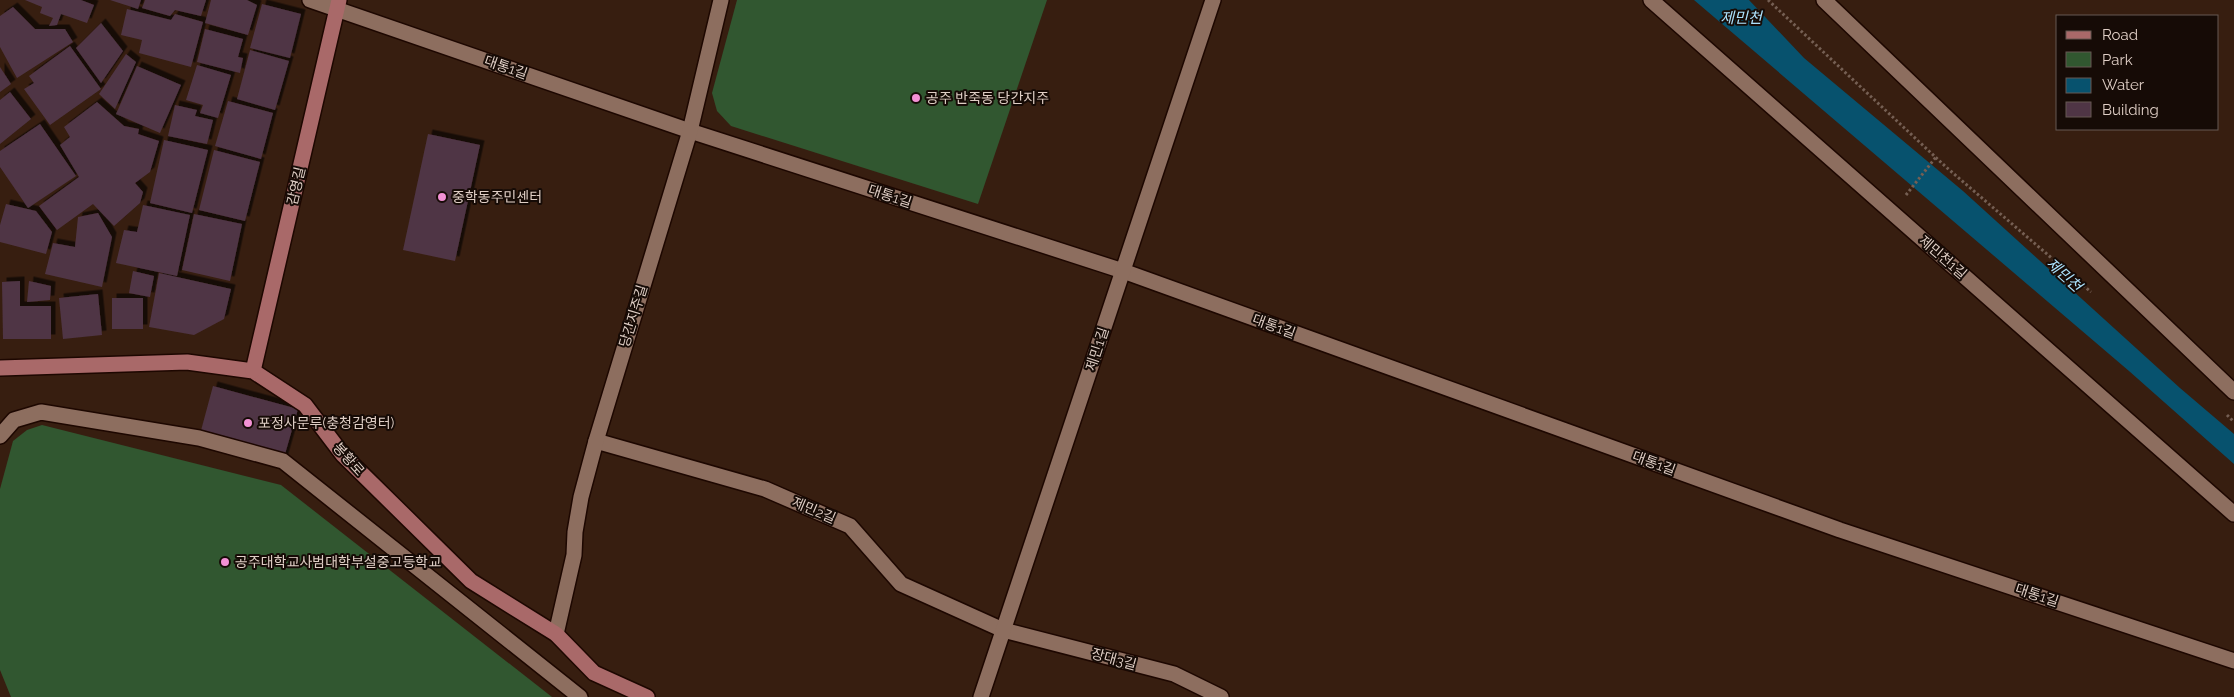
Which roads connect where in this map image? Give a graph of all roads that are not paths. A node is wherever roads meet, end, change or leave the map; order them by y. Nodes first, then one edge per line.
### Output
1 (310, 0) edge
2 (721, 0) edge
3 (1213, 0) edge
4 (1651, 0) edge
5 (1824, 0) edge
6 (338, 4) edge
7 (690, 131) junction
8 (1123, 271) junction
9 (0, 368) edge
10 (253, 371) junction
11 (2234, 392) edge
12 (0, 436) edge
13 (596, 441) junction
14 (2234, 514) edge
15 (1003, 630) junction
16 (556, 634) junction
17 (2234, 661) edge
18 (580, 697) edge
19 (647, 697) edge
20 (980, 697) edge
21 (1221, 697) edge

1 - 6 street, 대통1길
2 - 7 street, 당간지주길
3 - 8 street, 제민1길
4 - 14 street, 제민천1길
5 - 11 street
6 - 7 street, 대통1길
6 - 10 main road, 감영길
7 - 8 street, 대통1길
7 - 13 street, 당간지주길
8 - 15 street, 제민1길
8 - 17 street, 대통1길
9 - 10 main road, 봉황로
10 - 16 main road, 봉황로
12 - 18 street
13 - 15 street, 제민2길
13 - 16 street, 당간지주길
15 - 20 street, 제민1길
15 - 21 street, 장대3길
16 - 19 main road, 봉황로

